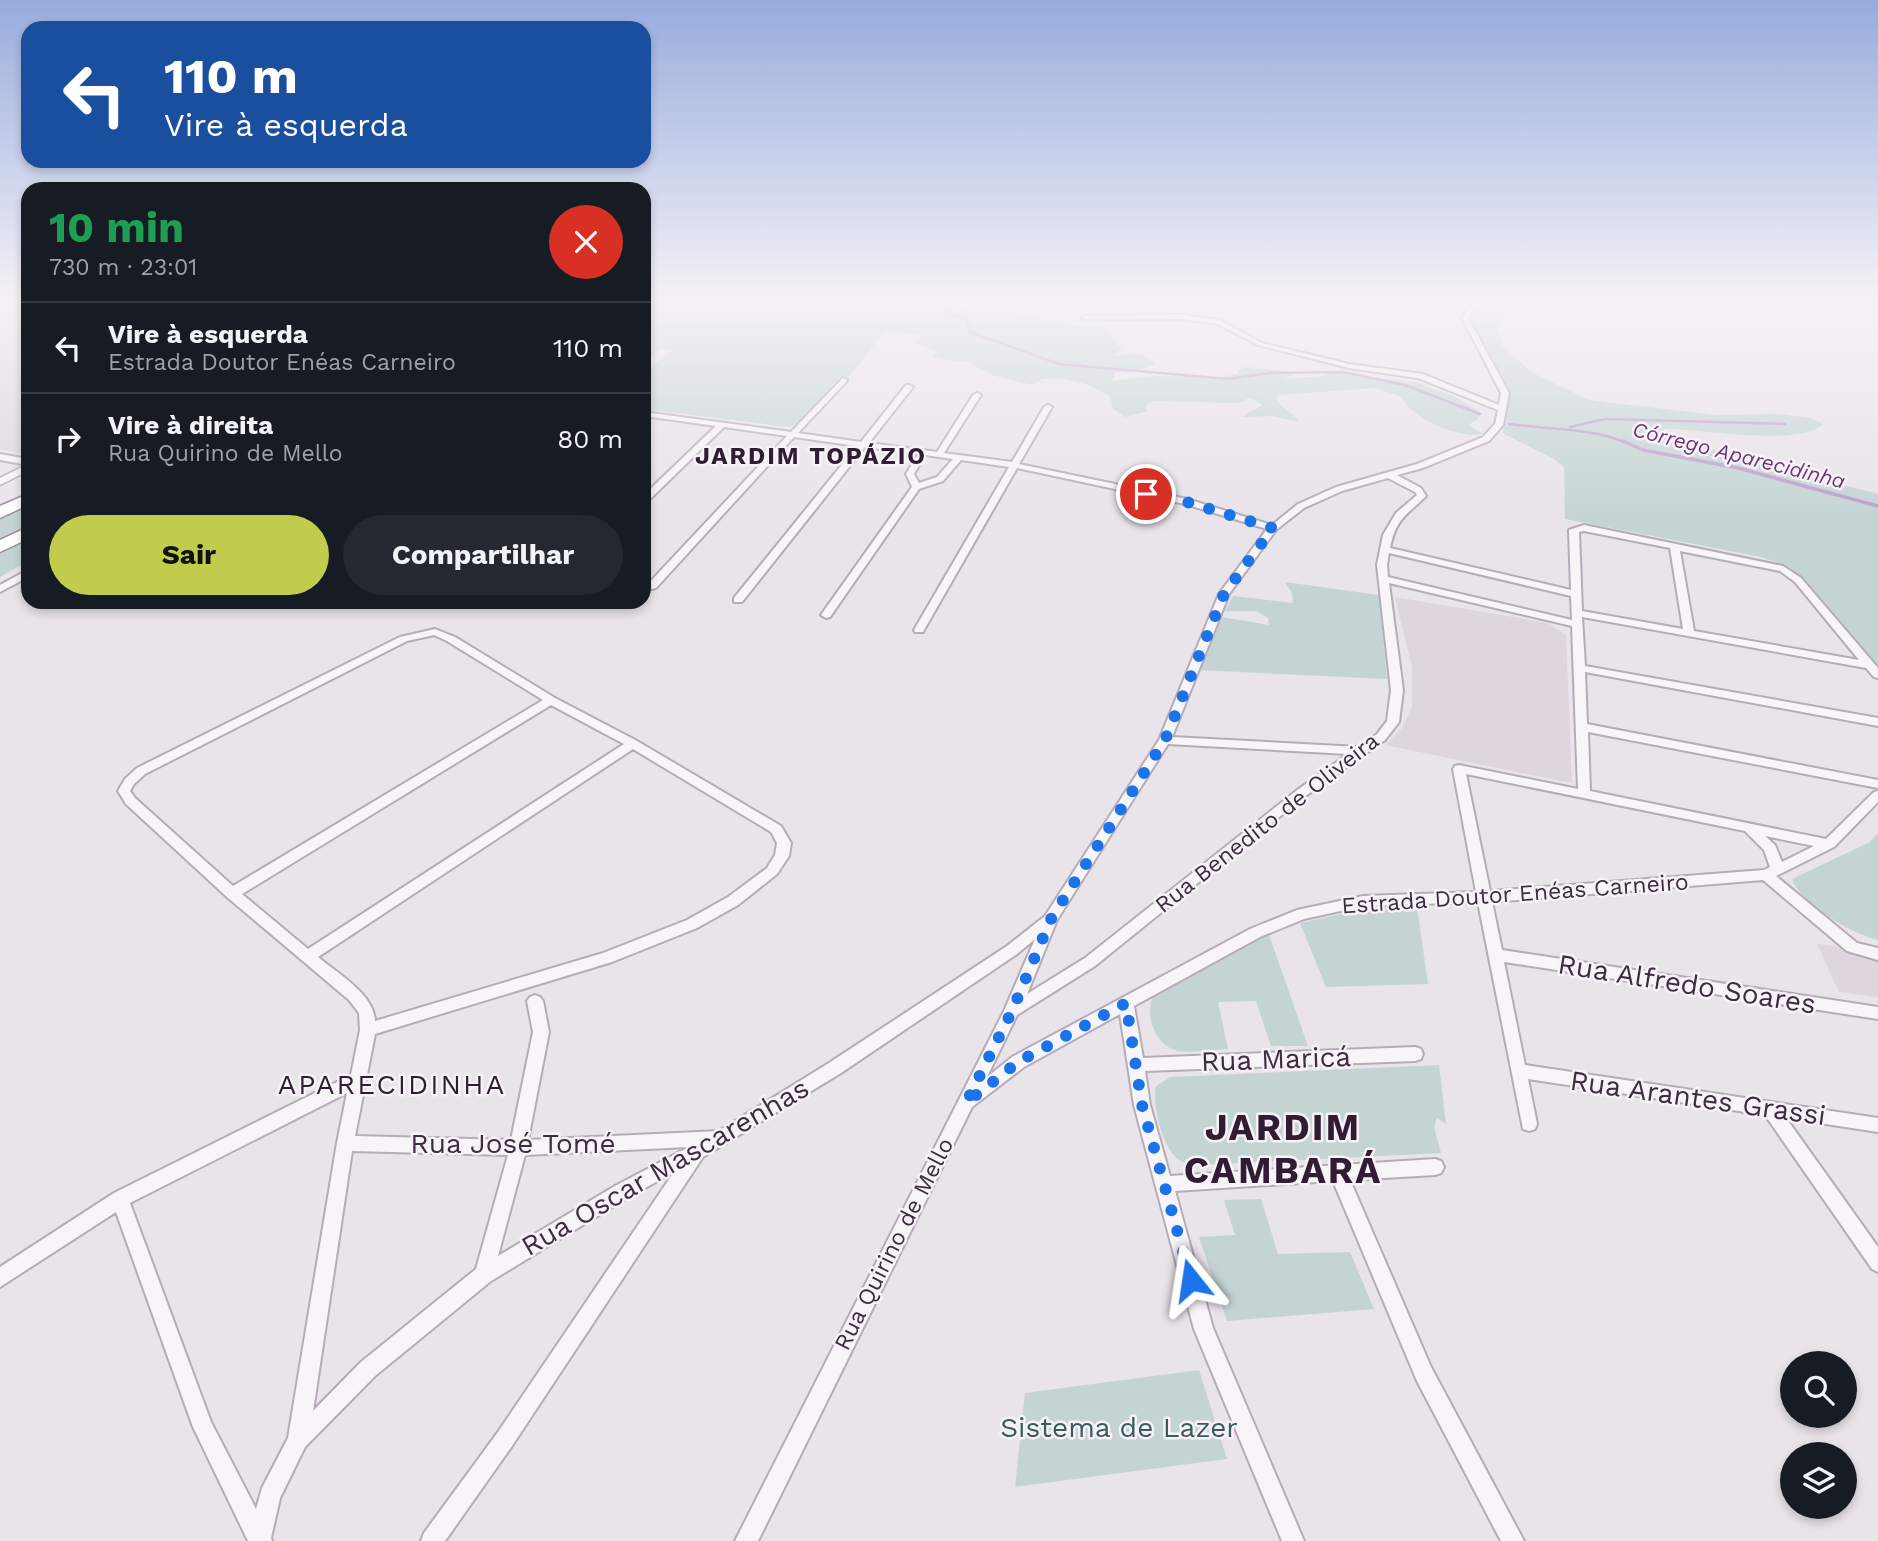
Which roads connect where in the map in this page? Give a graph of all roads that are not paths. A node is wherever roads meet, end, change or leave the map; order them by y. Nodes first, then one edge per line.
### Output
1 (1386, 371) edge
2 (1492, 371) edge
3 (843, 380) dead end
4 (909, 387) dead end
5 (977, 395) dead end
6 (1048, 407) dead end
7 (1502, 409) junction
8 (651, 415) edge
9 (656, 416) junction
10 (651, 420) edge
11 (721, 426) junction
12 (792, 435) junction
13 (862, 445) junction
14 (922, 454) junction
15 (939, 455) junction
16 (3, 458) edge
17 (959, 458) junction
18 (21, 463) edge
19 (1013, 465) junction
20 (21, 469) edge
21 (1388, 474) junction
22 (3, 480) edge
23 (916, 487) junction
24 (651, 493) edge
25 (21, 502) edge
26 (0, 513) edge
27 (1273, 528) junction
28 (21, 536) edge
29 (1674, 546) junction
30 (0, 547) edge
31 (1387, 550) junction
32 (21, 577) edge
33 (1383, 579) junction
34 (652, 586) dead end
35 (0, 589) edge
36 (1576, 594) junction
37 (738, 600) dead end
38 (826, 615) dead end
39 (1577, 619) junction
40 (919, 630) dead end
41 (1689, 633) junction
42 (1579, 668) junction
43 (1874, 670) edge
44 (551, 700) junction
45 (1878, 722) edge
46 (1581, 727) junction
47 (1165, 740) junction
48 (633, 744) junction
49 (1360, 751) junction
50 (1878, 783) edge
51 (1584, 794) junction
52 (1878, 795) edge
53 (1748, 827) junction
54 (1829, 844) junction
55 (1772, 872) junction
56 (232, 893) junction
57 (1485, 897) junction
58 (1051, 919) junction
59 (1878, 954) edge
60 (1496, 956) junction
61 (307, 957) junction
62 (535, 1001) dead end
63 (1126, 1003) junction
64 (1012, 1011) junction
65 (1878, 1013) edge
66 (368, 1030) junction
67 (1415, 1054) dead end
68 (1136, 1065) junction
69 (1519, 1071) junction
70 (359, 1079) junction
71 (966, 1103) junction
72 (1770, 1109) junction
73 (1529, 1124) dead end
74 (1878, 1125) edge
75 (722, 1138) junction
76 (345, 1143) junction
77 (518, 1148) junction
78 (697, 1153) junction
79 (1435, 1167) dead end
80 (1338, 1173) junction
81 (1165, 1184) junction
82 (120, 1199) junction
83 (1878, 1263) edge
84 (484, 1275) junction
85 (0, 1278) edge
86 (298, 1440) junction
87 (260, 1540) edge
88 (432, 1541) edge
89 (746, 1541) edge
90 (1293, 1541) edge
91 (1513, 1541) edge

1 - 7 street
2 - 7 street
3 - 12 street
4 - 13 street
5 - 15 street
6 - 19 street
7 - 21 street, Rua Quirino de Mello
8 - 9 street
9 - 10 street
9 - 11 street
11 - 12 street
11 - 24 street
12 - 13 street
12 - 34 street
13 - 14 street
13 - 37 street
14 - 15 street
14 - 23 street
15 - 17 street
16 - 18 street
16 - 22 street
17 - 19 street
17 - 23 street
19 - 27 street
19 - 40 street
20 - 22 street
21 - 27 street, Rua Quirino de Mello
21 - 31 street, Rua Benedito de Oliveira
23 - 38 street
25 - 26 highway
27 - 47 street, Rua Quirino de Mello
28 - 30 highway
29 - 36 street
29 - 41 street
29 - 43 street
31 - 33 street, Rua Benedito de Oliveira
31 - 36 street
32 - 35 street
33 - 39 street
33 - 49 street, Rua Benedito de Oliveira
36 - 39 street
39 - 41 street
39 - 42 street
41 - 43 street
42 - 45 street
42 - 46 street
44 - 48 street
44 - 56 street
44 - 56 street
46 - 50 street
46 - 51 street
47 - 49 street
47 - 58 street, Rua Quirino de Mello
48 - 61 street
48 - 66 street
49 - 64 street, Rua Benedito de Oliveira
51 - 53 street
51 - 57 street
52 - 54 street, Estrada Doutor Enéas Carneiro
53 - 54 street
53 - 55 street
54 - 55 street, Estrada Doutor Enéas Carneiro
55 - 57 street, Estrada Doutor Enéas Carneiro
55 - 59 street
56 - 61 street
57 - 60 street
57 - 63 street, Estrada Doutor Enéas Carneiro
58 - 64 street, Rua Quirino de Mello
58 - 75 street, Rua Oscar Mascarenhas
60 - 65 street, Rua Alfredo Soares
60 - 69 street
61 - 66 street
62 - 77 street
63 - 68 street
63 - 71 street, Estrada Doutor Enéas Carneiro
64 - 71 street, Rua Quirino de Mello
66 - 70 street
67 - 68 street, Rua Maricá
68 - 81 street
69 - 72 street, Rua Arantes Grassi
69 - 73 street
70 - 76 street
70 - 82 street
71 - 89 street, Rua Quirino de Mello
72 - 74 street, Rua Arantes Grassi
72 - 83 street
75 - 77 street, Rua José Tomé
75 - 78 street, Rua Oscar Mascarenhas
76 - 77 street, Rua José Tomé
76 - 86 street
77 - 84 street
78 - 84 street, Rua Oscar Mascarenhas
78 - 88 street
79 - 80 street
80 - 81 street
80 - 91 street
81 - 90 street
82 - 85 street
82 - 87 street
84 - 86 street, Rua Oscar Mascarenhas
86 - 87 street

